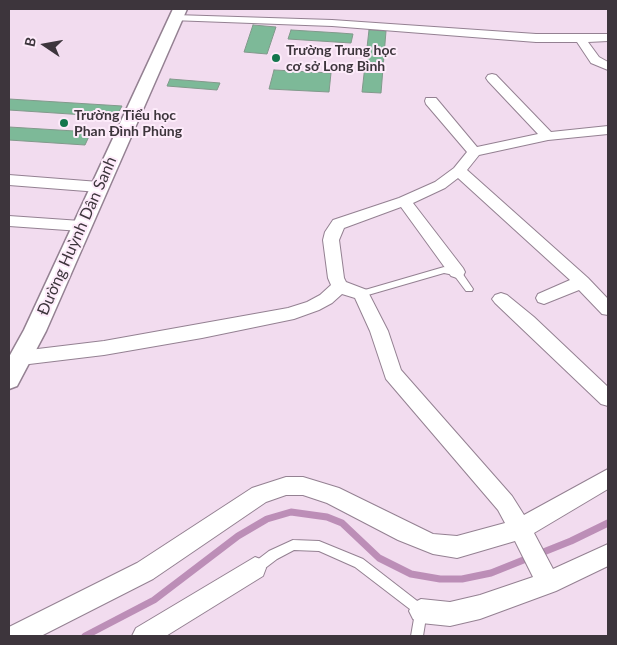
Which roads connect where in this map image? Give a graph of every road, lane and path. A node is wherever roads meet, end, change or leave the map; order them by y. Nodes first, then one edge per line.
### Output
1 (343, 9) edge
2 (177, 13) edge
3 (340, 23) junction
4 (580, 38) junction
5 (608, 38) edge
6 (608, 66) edge
7 (492, 78) dead end
8 (431, 101) dead end
9 (608, 130) edge
10 (548, 136) junction
11 (474, 152) junction
12 (459, 172) junction
13 (9, 180) edge
14 (99, 187) junction
15 (404, 202) junction
16 (9, 221) edge
17 (81, 226) junction
18 (458, 272) junction
19 (582, 282) junction
20 (340, 286) junction
21 (469, 289) dead end
22 (361, 294) junction
23 (544, 298) dead end
24 (501, 299) dead end
25 (608, 309) edge
26 (21, 358) junction
27 (9, 379) edge
28 (608, 398) edge
29 (608, 478) edge
30 (520, 529) junction
31 (608, 555) edge
32 (255, 568) joint
33 (548, 583) junction
34 (420, 611) junction
35 (17, 636) edge
36 (144, 636) edge
37 (417, 636) edge

1 - 3 street
2 - 3 street
2 - 14 street, Đường Huỳnh Dân Sanh
3 - 4 street
4 - 5 street
4 - 6 street
7 - 10 street
8 - 11 street
9 - 10 street
10 - 11 street
11 - 12 street
12 - 15 street
12 - 19 street
13 - 14 street
14 - 17 street, Đường Huỳnh Dân Sanh
15 - 18 street
15 - 20 street
16 - 17 street
17 - 26 street, Đường Huỳnh Dân Sanh
18 - 21 lane
18 - 22 lane
19 - 23 street
19 - 25 street
20 - 22 street
20 - 26 street
22 - 30 street
24 - 28 street
26 - 27 street, Đường Huỳnh Dân Sanh
29 - 30 street
30 - 33 street
30 - 35 street
31 - 33 street
32 - 34 lane
32 - 36 street
33 - 34 street
34 - 37 lane

